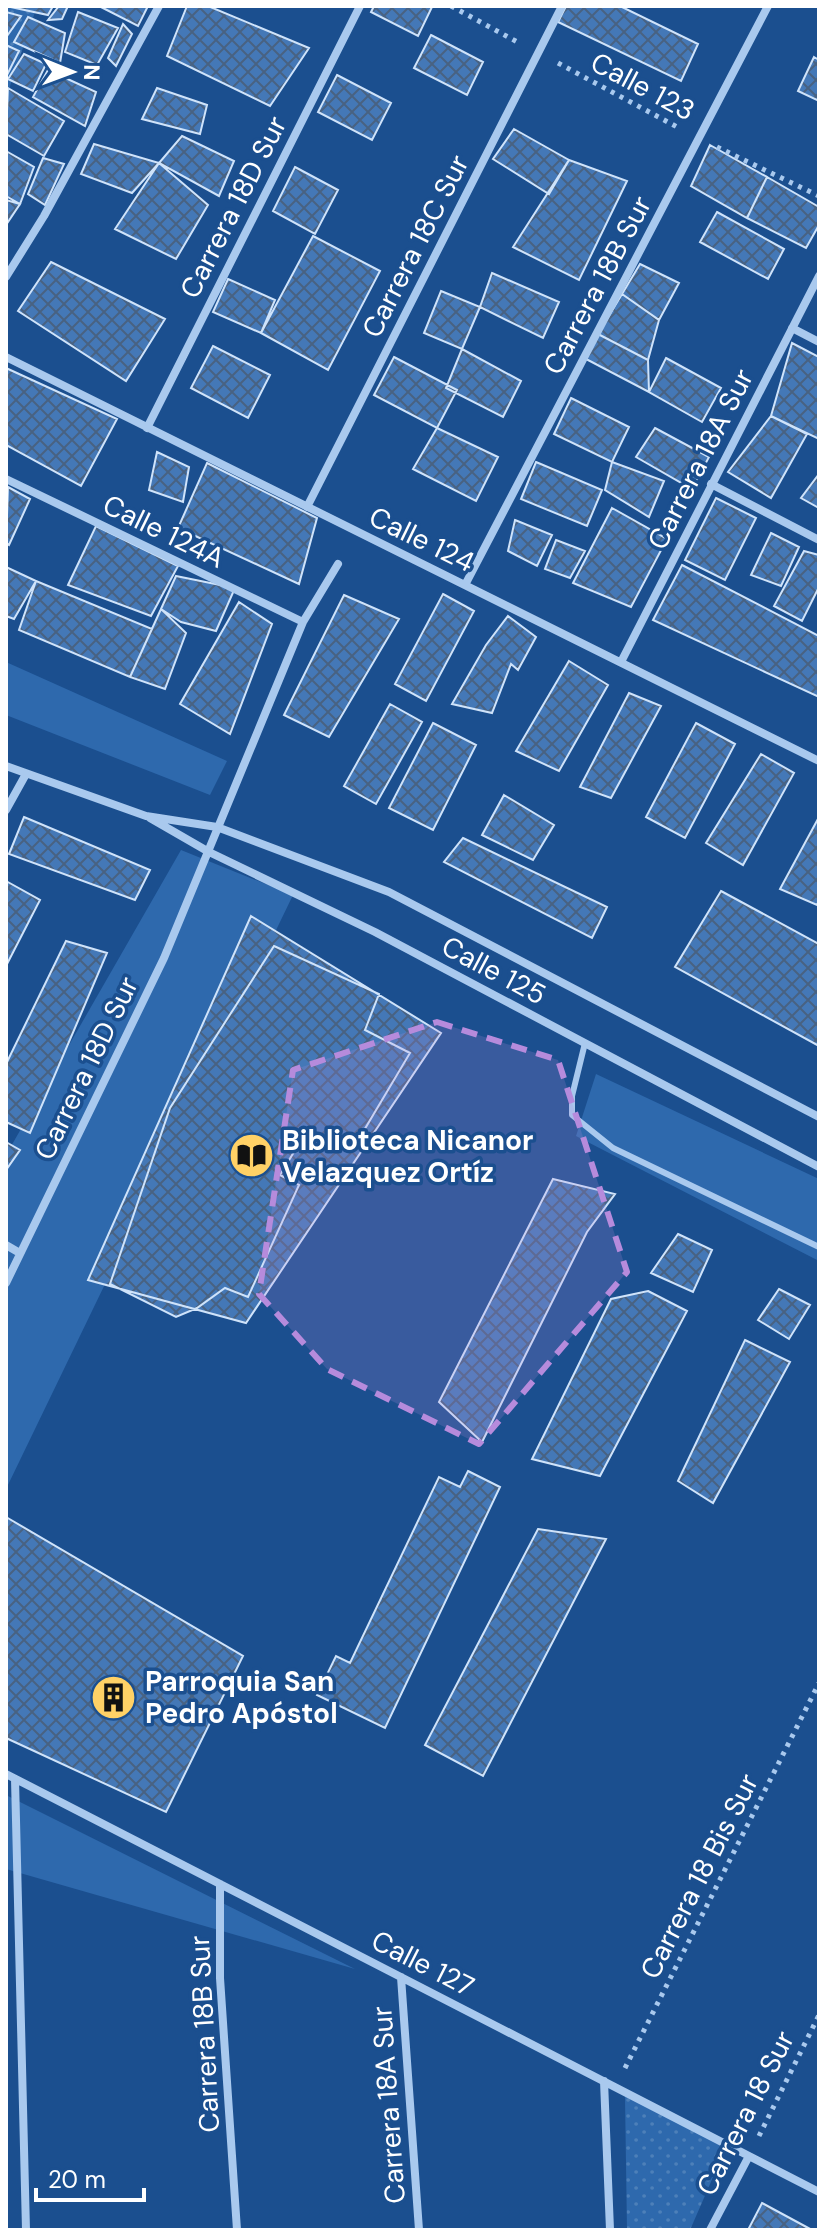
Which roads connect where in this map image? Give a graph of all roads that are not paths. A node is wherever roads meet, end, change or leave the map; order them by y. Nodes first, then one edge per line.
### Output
1 (159, 6) edge
2 (360, 6) edge
3 (562, 6) edge
4 (768, 6) edge
5 (819, 276) edge
6 (6, 277) edge
7 (792, 328) junction
8 (819, 342) edge
9 (6, 357) edge
10 (147, 428) junction
11 (6, 479) edge
12 (711, 484) junction
13 (307, 507) junction
14 (819, 540) edge
15 (338, 564) dead end
16 (465, 585) junction
17 (303, 622) junction
18 (621, 662) junction
19 (819, 761) edge
20 (6, 766) edge
21 (26, 774) junction
22 (6, 810) edge
23 (146, 816) junction
24 (217, 827) junction
25 (209, 852) junction
26 (164, 958) junction
27 (585, 1043) junction
28 (819, 1117) edge
29 (819, 1167) edge
30 (6, 1245) edge
31 (819, 1247) edge
32 (18, 1252) junction
33 (6, 1276) edge
34 (6, 1283) edge
35 (10, 1776) edge
36 (220, 1884) junction
37 (401, 1977) junction
38 (604, 2081) junction
39 (749, 2156) junction
40 (819, 2192) edge
41 (26, 2230) edge
42 (237, 2230) edge
43 (419, 2230) edge
44 (610, 2230) edge
45 (710, 2230) edge

1 - 6 street
2 - 10 street, Carrera 18D Sur
3 - 13 street, Carrera 18C Sur
4 - 16 street, Carrera 18B Sur
5 - 7 street, Carrera 18A Sur
7 - 8 street
7 - 12 street, Carrera 18A Sur
9 - 10 street, Calle 124
10 - 13 street, Calle 124
11 - 17 street, Calle 124A
12 - 14 street
12 - 18 street, Carrera 18A Sur
13 - 16 street, Calle 124
15 - 17 street, Carrera 18D Sur
16 - 18 street, Calle 124
17 - 24 street, Carrera 18D Sur
18 - 19 street, Calle 124
20 - 21 street, Calle 125
21 - 22 street
21 - 23 street, Calle 125
23 - 24 street, Calle 125
23 - 25 street, Calle 125
24 - 25 street, Carrera 18D Sur
24 - 28 street, Calle 125
25 - 26 street, Carrera 18D Sur
25 - 27 street, Calle 125
26 - 32 street, Carrera 18D Sur
26 - 34 street, Carrera 18D Sur
27 - 29 street, Calle 125
27 - 31 lane
30 - 32 street
32 - 33 street, Carrera 18D Sur
35 - 36 street, Calle 127
35 - 41 street
36 - 37 street, Calle 127
36 - 42 street, Carrera 18B Sur
37 - 38 street, Calle 127
37 - 43 street, Carrera 18A Sur
38 - 39 street, Calle 127
38 - 44 street
39 - 40 street, Calle 127
39 - 45 street, Carrera 18 Sur

